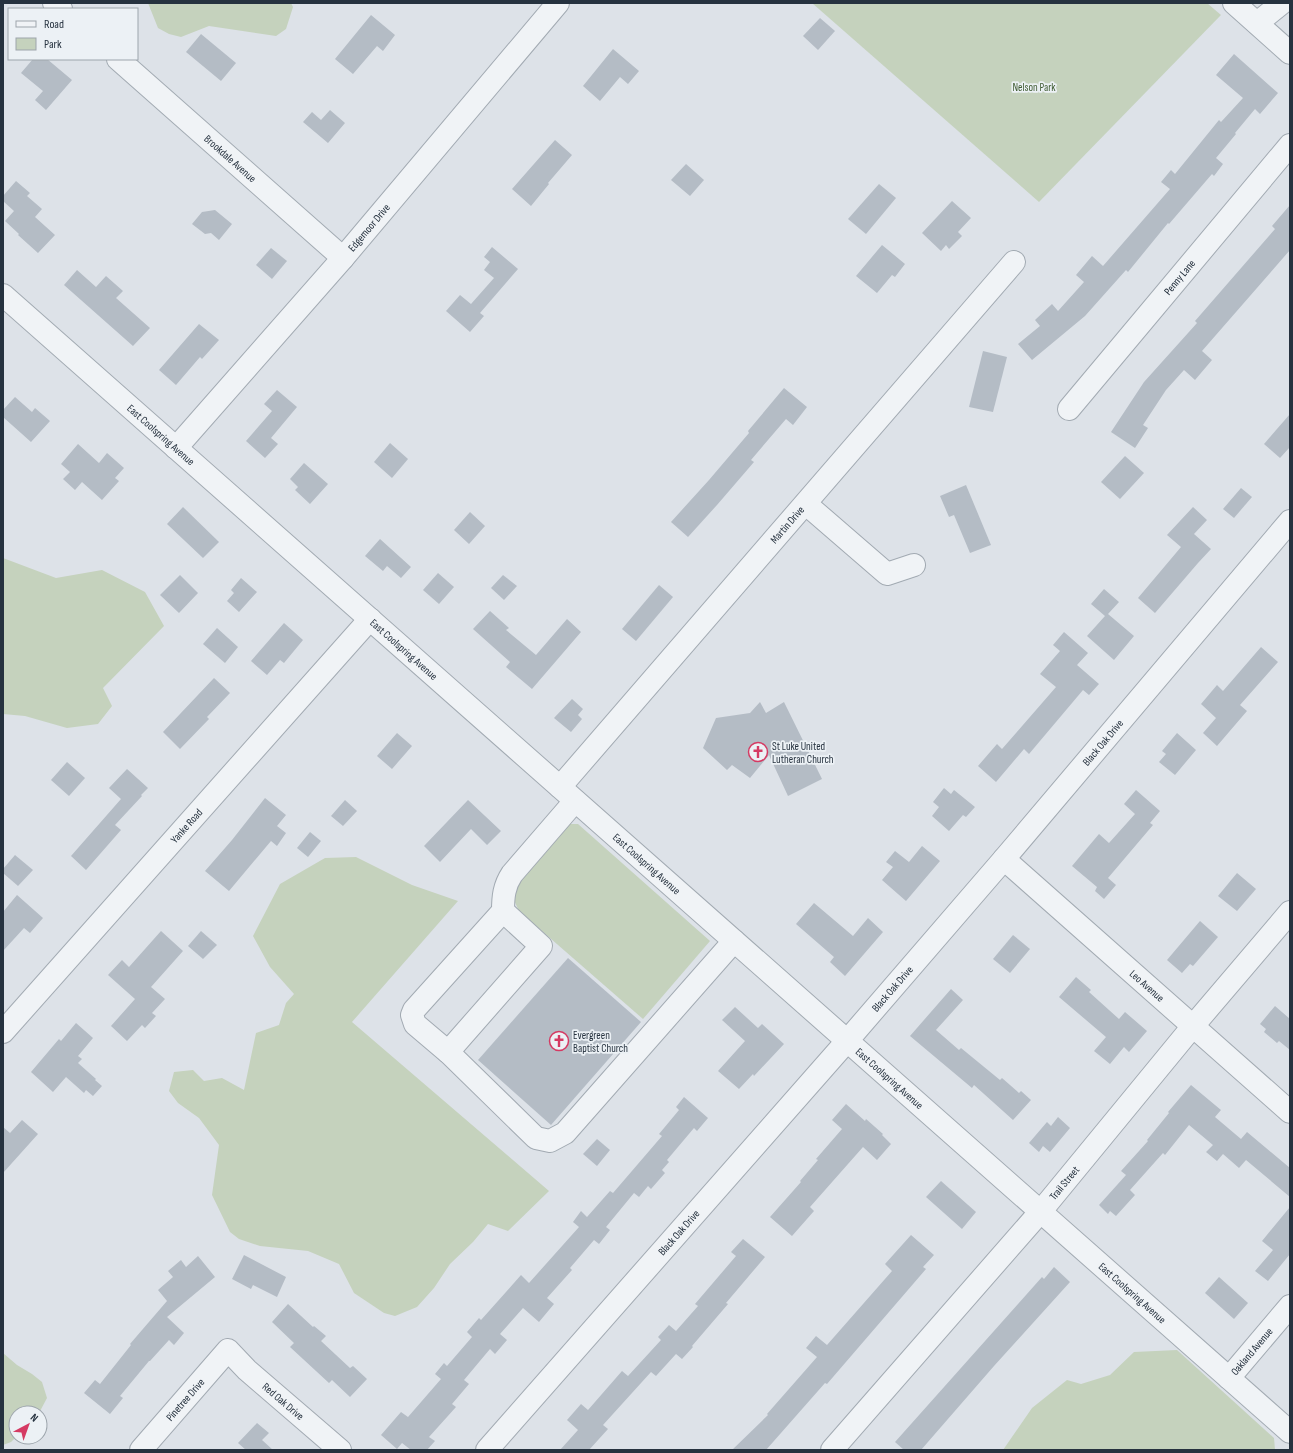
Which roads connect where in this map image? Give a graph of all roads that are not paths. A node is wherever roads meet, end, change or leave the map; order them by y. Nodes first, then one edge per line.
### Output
1 (558, 3) edge
2 (1234, 3) edge
3 (1282, 3) edge
4 (1257, 23) junction
5 (1290, 53) edge
6 (119, 60) edge
7 (1290, 145) edge
8 (343, 258) junction
9 (1014, 262) dead end
10 (3, 296) edge
11 (1069, 408) dead end
12 (176, 448) junction
13 (806, 504) junction
14 (1290, 521) edge
15 (914, 565) dead end
16 (370, 619) junction
17 (568, 794) junction
18 (1004, 859) junction
19 (503, 911) junction
20 (1290, 912) edge
21 (734, 941) junction
22 (1193, 1026) junction
23 (3, 1032) edge
24 (847, 1041) junction
25 (448, 1052) junction
26 (1290, 1112) edge
27 (1040, 1211) junction
28 (1290, 1306) edge
29 (228, 1350) joint
30 (1229, 1378) junction
31 (1290, 1432) edge
32 (141, 1450) edge
33 (340, 1450) edge
34 (487, 1450) edge
35 (832, 1450) edge

1 - 8 street, Edgemoor Drive
2 - 4 street
3 - 4 street
4 - 5 street
6 - 8 street, Brookdale Avenue
7 - 11 street, Penny Lane
8 - 12 street, Edgemoor Drive
9 - 13 street, Martin Drive
10 - 12 street, East Coolspring Avenue
12 - 16 street, East Coolspring Avenue
13 - 15 street
13 - 17 street, Martin Drive
14 - 18 street, Black Oak Drive
16 - 17 street, East Coolspring Avenue
16 - 23 street, Yanke Road
17 - 19 street, Martin Drive
17 - 21 street, East Coolspring Avenue
18 - 22 street, Leo Avenue
18 - 24 street, Black Oak Drive
19 - 25 street
19 - 25 street
20 - 22 street, Trail Street
21 - 24 street, East Coolspring Avenue
21 - 25 street
22 - 26 street, Leo Avenue
22 - 27 street, Trail Street
24 - 27 street, East Coolspring Avenue
24 - 34 street, Black Oak Drive
27 - 30 street, East Coolspring Avenue
27 - 35 street, Trail Street
28 - 30 street, Oakland Avenue
29 - 32 street, Pinetree Drive
29 - 33 street, Red Oak Drive
30 - 31 street, East Coolspring Avenue

